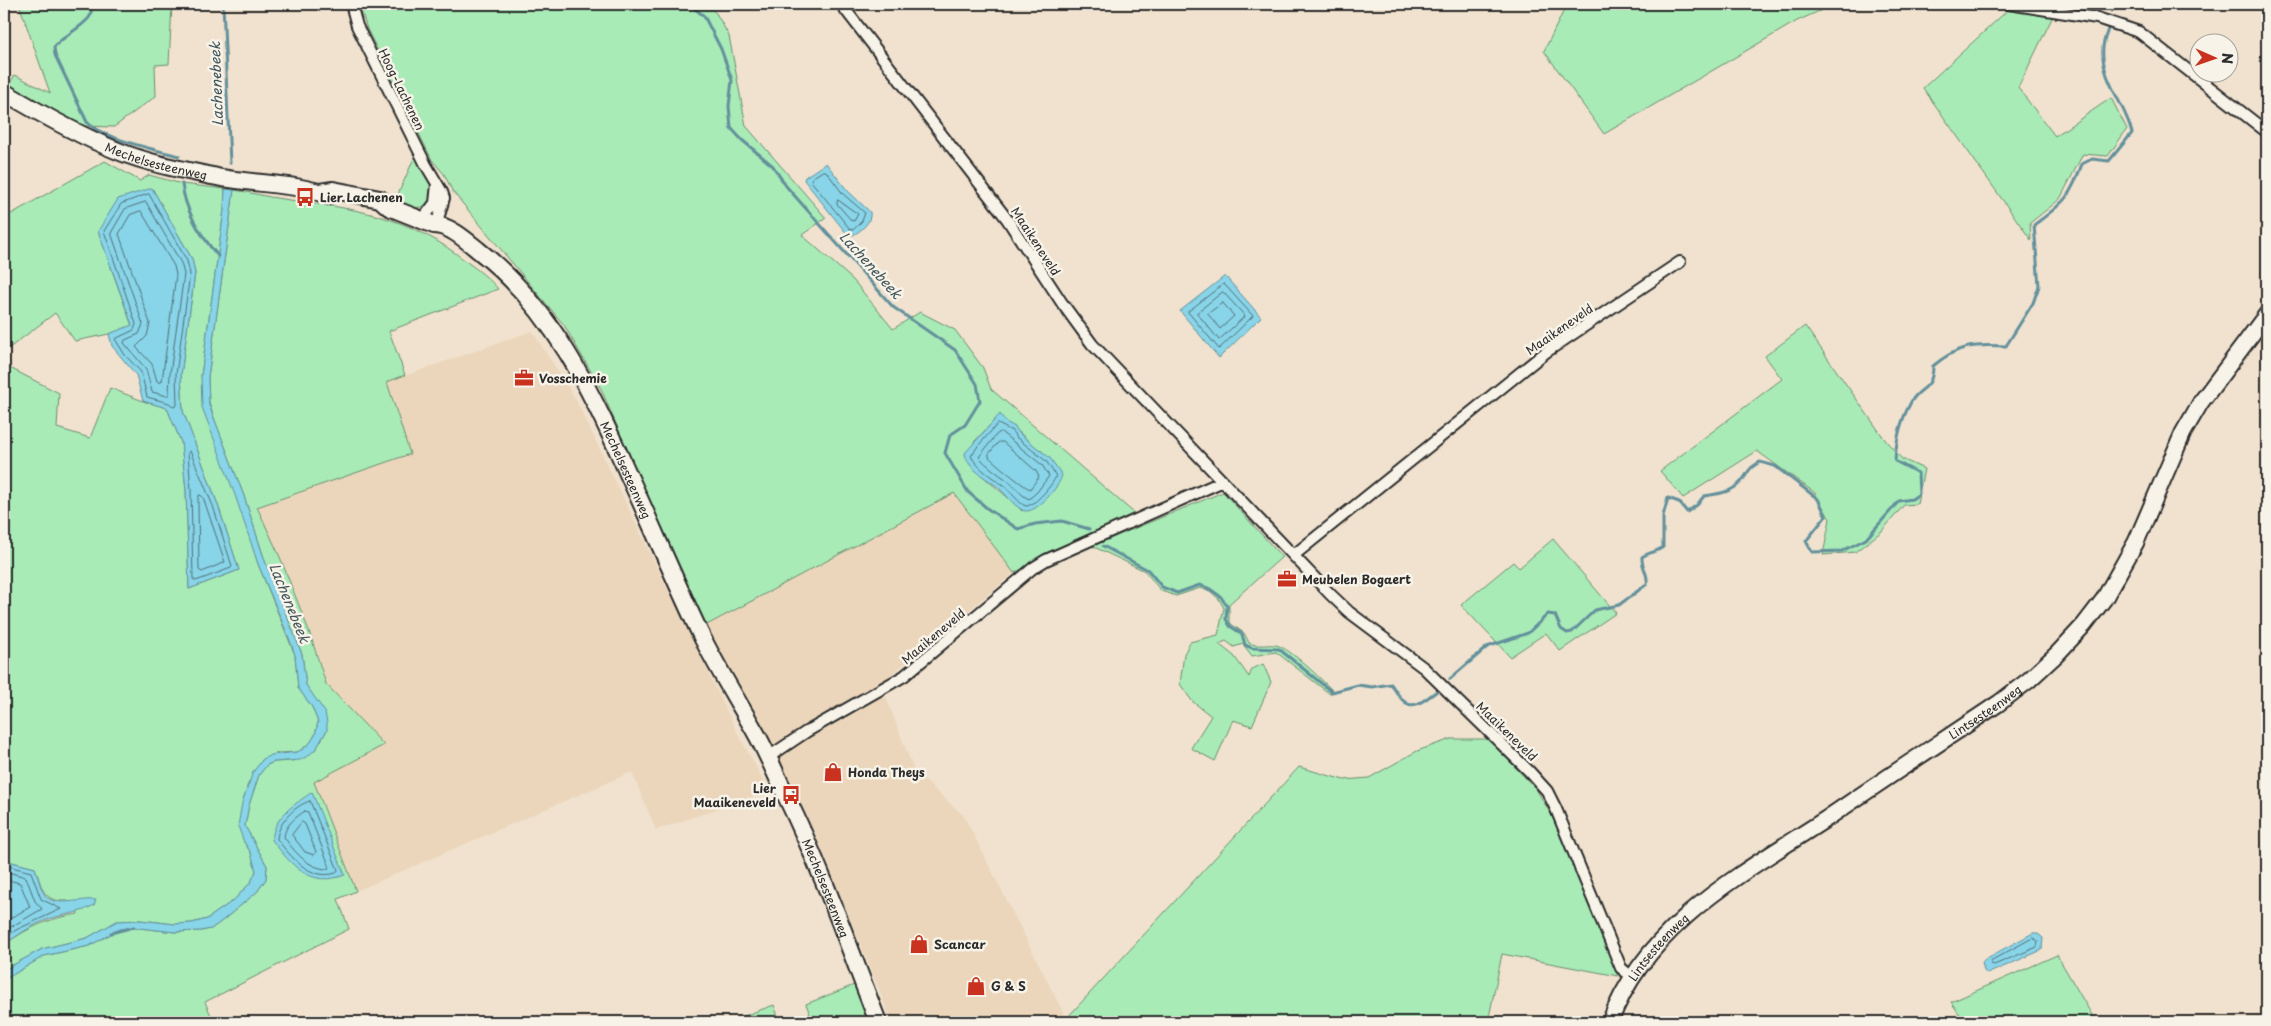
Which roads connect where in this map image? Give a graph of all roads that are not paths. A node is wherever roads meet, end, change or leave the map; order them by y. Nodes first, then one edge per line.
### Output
1 (351, 4) edge
2 (841, 4) edge
3 (2009, 4) edge
4 (4, 92) edge
5 (2267, 132) edge
6 (428, 223) junction
7 (1680, 262) dead end
8 (2267, 314) edge
9 (1221, 482) junction
10 (1294, 555) junction
11 (768, 758) junction
12 (1632, 977) junction
13 (878, 1022) edge
14 (1610, 1022) edge

1 - 6 street, Hoog-Lachenen
2 - 9 street, Maaikeneveld
3 - 5 street
4 - 6 main road, Mechelsesteenweg
6 - 11 main road, Mechelsesteenweg
7 - 10 street, Maaikeneveld
8 - 12 street, Lintsesteenweg
9 - 10 street, Maaikeneveld
9 - 11 street, Maaikeneveld
10 - 12 street, Maaikeneveld
11 - 13 main road, Mechelsesteenweg
12 - 14 street, Lintsesteenweg

